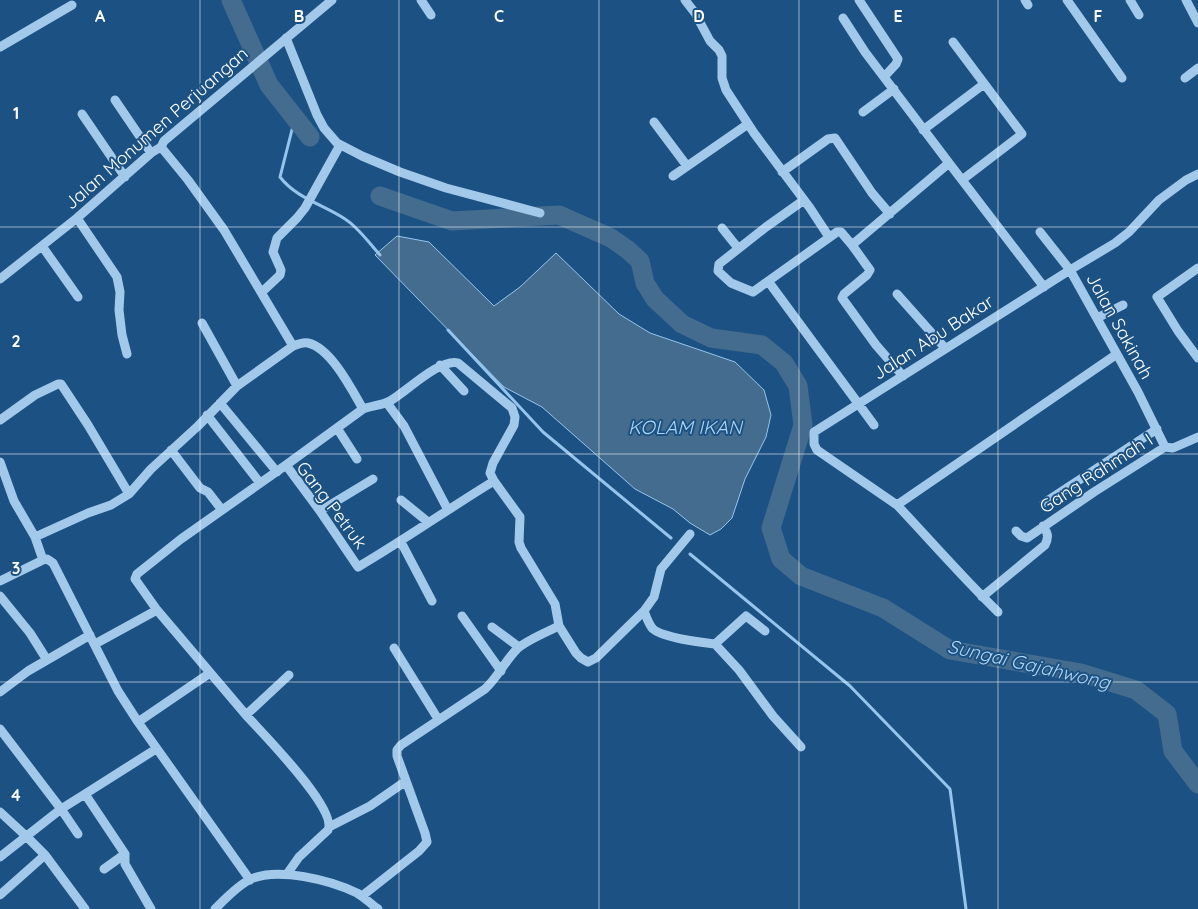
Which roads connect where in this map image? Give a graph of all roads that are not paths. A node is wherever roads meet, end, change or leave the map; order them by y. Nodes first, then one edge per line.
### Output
1 (332, 0) edge
2 (421, 0) edge
3 (685, 0) edge
4 (859, 0) edge
5 (1067, 0) edge
6 (1130, 0) edge
7 (1186, 0) edge
8 (72, 5) dead end
9 (431, 15) dead end
10 (1139, 15) dead end
11 (843, 18) dead end
12 (1198, 23) edge
13 (286, 38) junction
14 (953, 42) dead end
15 (0, 47) edge
16 (1198, 68) edge
17 (884, 77) junction
18 (1122, 78) dead end
19 (1185, 78) dead end
20 (984, 84) junction
21 (894, 89) junction
22 (115, 100) dead end
23 (863, 112) dead end
24 (82, 114) dead end
25 (654, 122) dead end
26 (748, 124) junction
27 (924, 130) junction
28 (340, 145) junction
29 (161, 147) junction
30 (151, 153) junction
31 (949, 163) junction
32 (687, 166) junction
33 (782, 172) junction
34 (1198, 174) edge
35 (673, 176) dead end
36 (125, 177) junction
37 (962, 180) junction
38 (804, 200) junction
39 (540, 213) dead end
40 (890, 214) junction
41 (76, 218) junction
42 (722, 228) dead end
43 (1040, 232) dead end
44 (829, 237) junction
45 (852, 244) junction
46 (42, 246) junction
47 (738, 248) junction
48 (1198, 268) edge
49 (1070, 270) junction
50 (0, 279) edge
51 (768, 281) junction
52 (1044, 287) junction
53 (262, 292) junction
54 (897, 294) dead end
55 (78, 297) dead end
56 (1123, 305) dead end
57 (1097, 318) junction
58 (202, 323) dead end
59 (293, 346) junction
60 (946, 348) junction
61 (127, 354) dead end
62 (1117, 354) junction
63 (1198, 358) edge
64 (440, 365) junction
65 (903, 376) junction
66 (237, 386) junction
67 (464, 391) dead end
68 (220, 403) junction
69 (387, 403) junction
70 (859, 404) junction
71 (363, 409) junction
72 (207, 415) junction
73 (0, 420) edge
74 (874, 425) dead end
75 (337, 428) junction
76 (1157, 429) junction
77 (1198, 437) edge
78 (1165, 447) junction
79 (171, 450) junction
80 (357, 460) dead end
81 (0, 462) edge
82 (286, 465) junction
83 (277, 472) junction
84 (373, 479) dead end
85 (494, 481) junction
86 (260, 483) junction
87 (129, 494) junction
88 (402, 500) dead end
89 (1044, 503) dead end
90 (897, 506) junction
91 (222, 510) junction
92 (448, 510) junction
93 (320, 511) junction
94 (428, 522) junction
95 (1043, 526) junction
96 (1016, 530) dead end
97 (690, 534) dead end
98 (35, 537) junction
99 (401, 542) junction
100 (43, 560) junction
101 (0, 581) edge
102 (0, 596) edge
103 (982, 597) junction
104 (432, 601) dead end
105 (157, 610) junction
106 (644, 611) junction
107 (998, 612) dead end
108 (462, 616) dead end
109 (559, 626) junction
110 (492, 627) dead end
111 (765, 631) dead end
112 (90, 635) junction
113 (95, 644) junction
114 (715, 644) junction
115 (519, 647) junction
116 (394, 648) dead end
117 (47, 660) junction
118 (501, 671) junction
119 (210, 674) junction
120 (289, 675) dead end
121 (0, 692) edge
122 (246, 715) junction
123 (438, 719) junction
124 (138, 722) junction
125 (0, 729) edge
126 (800, 746) dead end
127 (156, 749) junction
128 (406, 781) junction
129 (85, 794) junction
130 (61, 809) junction
131 (0, 812) edge
132 (329, 827) junction
133 (78, 834) dead end
134 (26, 836) junction
135 (126, 854) junction
136 (45, 855) junction
137 (0, 857) edge
138 (104, 869) dead end
139 (287, 874) junction
140 (250, 880) junction
141 (0, 896) edge
142 (362, 896) junction
143 (85, 909) edge
144 (151, 909) edge
145 (215, 909) edge
146 (378, 909) edge

1 - 13 street, Jalan Monumen Perjuangan
2 - 9 street
3 - 26 street
4 - 17 street
5 - 18 street
6 - 10 street
7 - 12 street
8 - 15 street
11 - 17 street
13 - 28 street
13 - 29 street, Jalan Monumen Perjuangan
14 - 20 street
16 - 19 street
17 - 21 street
20 - 27 street
20 - 37 street
21 - 23 street
21 - 27 street
22 - 30 street
24 - 36 street
25 - 32 street
26 - 32 street
26 - 33 street
27 - 31 street
28 - 39 street
28 - 53 street
29 - 30 street, Jalan Monumen Perjuangan
29 - 53 street
30 - 36 street, Jalan Monumen Perjuangan
31 - 37 street
31 - 40 street
32 - 35 street
33 - 38 street
33 - 40 street
34 - 49 street, Jalan Sakinah
36 - 41 street, Jalan Monumen Perjuangan
37 - 52 street
38 - 44 street
38 - 47 street
40 - 45 street
41 - 46 street, Jalan Monumen Perjuangan
41 - 61 street
42 - 47 street
43 - 49 street
44 - 45 street
44 - 51 street
45 - 65 street
46 - 50 street, Jalan Monumen Perjuangan
46 - 55 street
47 - 51 street
48 - 63 street
49 - 52 street, Jalan Abu Bakar
49 - 57 street, Jalan Sakinah
51 - 70 street
52 - 60 street, Jalan Abu Bakar
53 - 59 street
54 - 60 street
56 - 57 street
57 - 62 street, Jalan Sakinah
58 - 66 street
59 - 66 street
59 - 71 street
60 - 65 street, Jalan Abu Bakar
62 - 76 street, Jalan Sakinah
62 - 90 street
64 - 67 street
64 - 69 street
64 - 85 street
65 - 70 street, Jalan Abu Bakar
66 - 68 street
68 - 72 street
68 - 83 street
69 - 71 street
69 - 92 street
70 - 74 street
70 - 90 street, Jalan Abu Bakar
71 - 75 street
72 - 79 street
72 - 86 street
73 - 87 street
75 - 80 street
75 - 82 street
76 - 78 street, Jalan Sakinah
76 - 89 street
77 - 78 street, Gang Rahmah I
78 - 95 street, Gang Rahmah I
79 - 87 street
79 - 91 street
81 - 98 street
82 - 83 street, Gang Petruk
82 - 93 street, Gang Petruk
83 - 86 street, Gang Petruk
84 - 93 street
85 - 92 street, Gang Petruk
85 - 109 street
86 - 91 street, Gang Petruk
87 - 98 street
88 - 94 street
90 - 103 street
91 - 105 street, Gang Petruk
92 - 94 street, Gang Petruk
93 - 99 street, Gang Petruk
94 - 99 street, Gang Petruk
95 - 96 street, Gang Rahmah I
95 - 103 street
97 - 106 street
98 - 100 street
99 - 104 street
100 - 101 street
100 - 112 street
102 - 117 street
103 - 107 street
105 - 113 street
105 - 119 street, Gang Petruk
106 - 109 street
106 - 114 street
108 - 118 street
109 - 115 street
110 - 115 street
111 - 114 street
112 - 113 street
112 - 117 street
113 - 124 street
114 - 126 street
115 - 118 street
116 - 123 street
117 - 121 street
118 - 123 street
119 - 122 street, Gang Petruk
119 - 124 street
120 - 122 street
122 - 132 street, Gang Petruk
123 - 128 street
124 - 127 street
125 - 130 street
127 - 129 street
127 - 140 street
128 - 132 street
128 - 142 street
129 - 130 street
129 - 135 street
130 - 133 street
130 - 134 street
131 - 134 street
132 - 139 street
134 - 136 street
134 - 137 street
135 - 138 street
135 - 144 street
136 - 141 street
136 - 143 street
139 - 140 street
139 - 142 street
140 - 145 street
142 - 146 street

